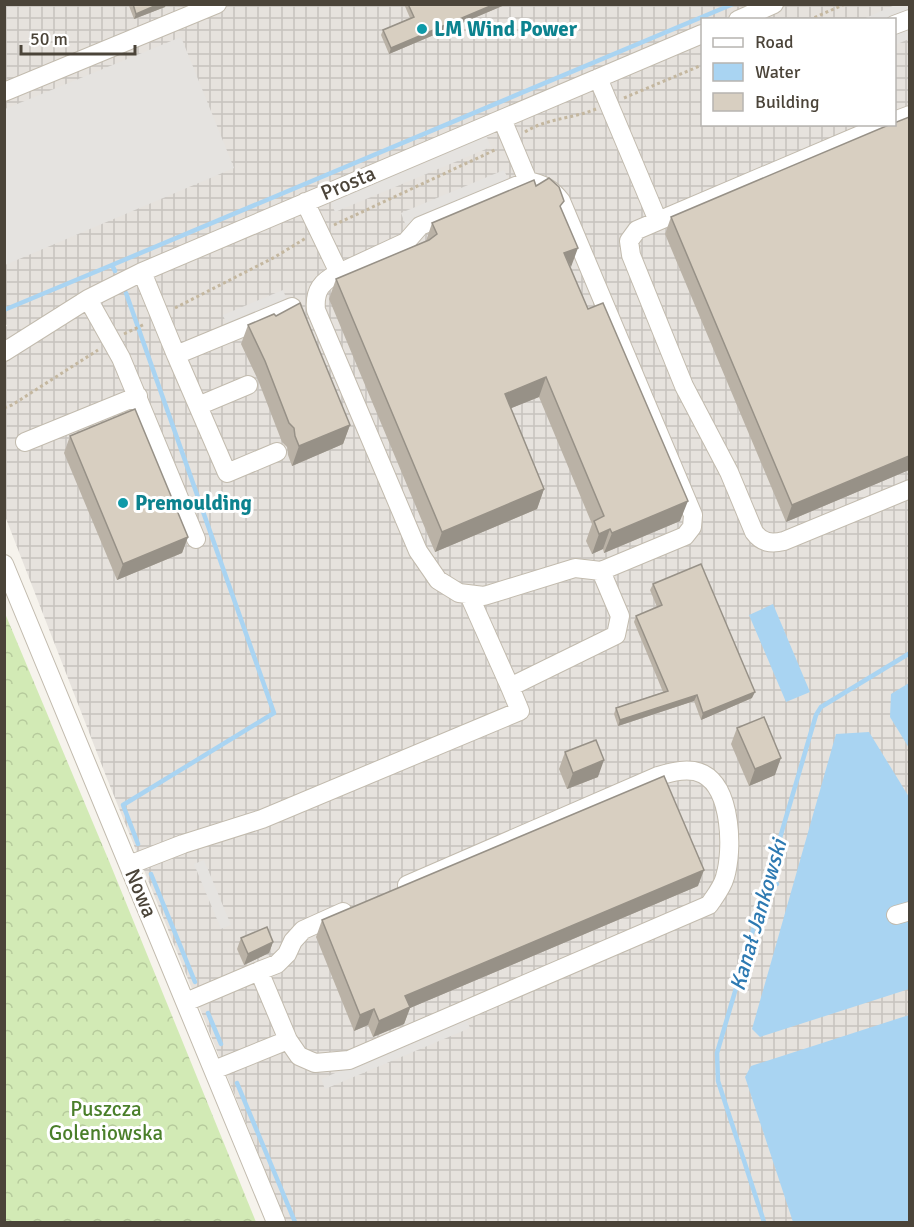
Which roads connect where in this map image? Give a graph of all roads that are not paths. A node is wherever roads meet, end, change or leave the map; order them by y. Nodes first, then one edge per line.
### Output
1 (217, 4) edge
2 (774, 4) edge
3 (742, 18) edge
4 (701, 34) edge
5 (598, 78) junction
6 (4, 92) edge
7 (502, 119) junction
8 (881, 126) edge
9 (528, 181) junction
10 (305, 202) junction
11 (658, 221) junction
12 (142, 272) junction
13 (339, 273) junction
14 (88, 299) junction
15 (292, 307) edge
16 (4, 352) edge
17 (176, 355) junction
18 (248, 385) dead end
19 (138, 396) junction
20 (198, 406) junction
21 (25, 442) dead end
22 (277, 452) dead end
23 (909, 489) edge
24 (196, 539) dead end
25 (4, 564) edge
26 (601, 571) junction
27 (469, 595) junction
28 (510, 687) junction
29 (129, 865) junction
30 (389, 893) edge
31 (356, 907) edge
32 (259, 971) junction
33 (186, 1002) junction
34 (288, 1040) junction
35 (214, 1070) junction
36 (276, 1222) edge

1 - 6 street
2 - 3 street
4 - 5 street, Prosta
5 - 7 street, Prosta
5 - 11 street
7 - 9 street
7 - 10 street, Prosta
8 - 11 street
9 - 13 street
9 - 26 street
10 - 12 street, Prosta
10 - 13 street
11 - 23 street
12 - 14 street, Prosta
12 - 17 street
13 - 27 street
14 - 16 street, Prosta
14 - 19 street
15 - 17 street
17 - 20 street
18 - 20 street
19 - 21 street
19 - 24 street
20 - 22 street
25 - 29 street, Nowa
26 - 27 street
26 - 28 street
27 - 28 street
28 - 29 street
29 - 33 street, Nowa
30 - 34 street
31 - 32 street
32 - 33 street
32 - 34 street
33 - 35 street, Nowa
34 - 35 street
35 - 36 street, Nowa

